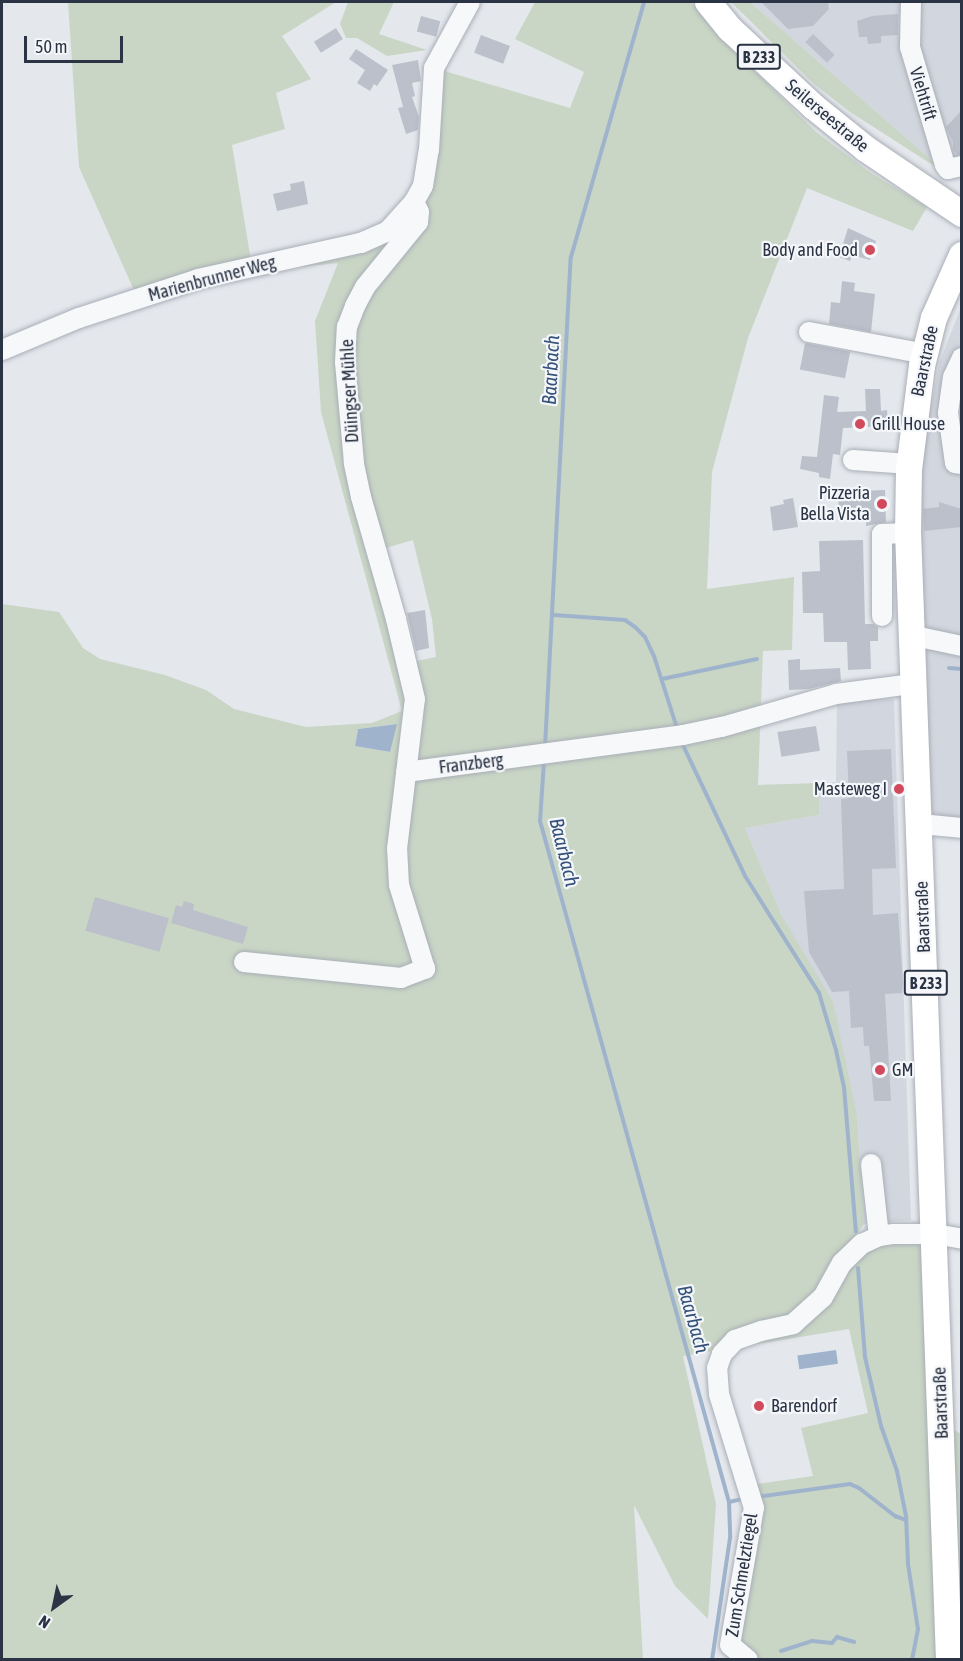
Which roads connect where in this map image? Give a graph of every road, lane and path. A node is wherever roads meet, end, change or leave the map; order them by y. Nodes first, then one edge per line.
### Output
1 (470, 2) edge
2 (708, 2) edge
3 (911, 2) edge
4 (962, 166) edge
5 (414, 202) junction
6 (962, 214) edge
7 (962, 255) edge
8 (809, 332) dead end
9 (2, 350) edge
10 (925, 354) junction
11 (962, 358) edge
12 (853, 460) dead end
13 (910, 464) junction
14 (962, 464) edge
15 (908, 533) junction
16 (882, 616) dead end
17 (910, 635) junction
18 (962, 646) edge
19 (912, 684) junction
20 (406, 772) junction
21 (920, 824) junction
22 (962, 828) edge
23 (244, 962) dead end
24 (871, 1164) dead end
25 (936, 1234) junction
26 (879, 1236) junction
27 (962, 1239) edge
28 (748, 1659) edge
29 (950, 1659) edge

1 - 5 street, Düingser Mühle
2 - 6 main road, Seilerseestraße / B 233
3 - 4 street, Viehtrift
5 - 9 street, Marienbrunner Weg
5 - 20 street, Düingser Mühle
7 - 10 main road, Baarstraße / B 233
8 - 10 street
10 - 13 main road, Baarstraße / B 233
11 - 14 street
12 - 13 street
13 - 15 main road, Baarstraße / B 233
15 - 16 street
15 - 17 main road, Baarstraße / B 233
17 - 18 street
17 - 19 main road, Baarstraße / B 233
19 - 20 street, Franzberg
19 - 21 main road, Baarstraße / B 233
20 - 23 street
21 - 22 street
21 - 25 main road, Baarstraße / B 233
24 - 26 street
25 - 26 street
25 - 27 street
25 - 29 main road, Baarstraße / B 233
26 - 28 street, Zum Schmelztiegel

